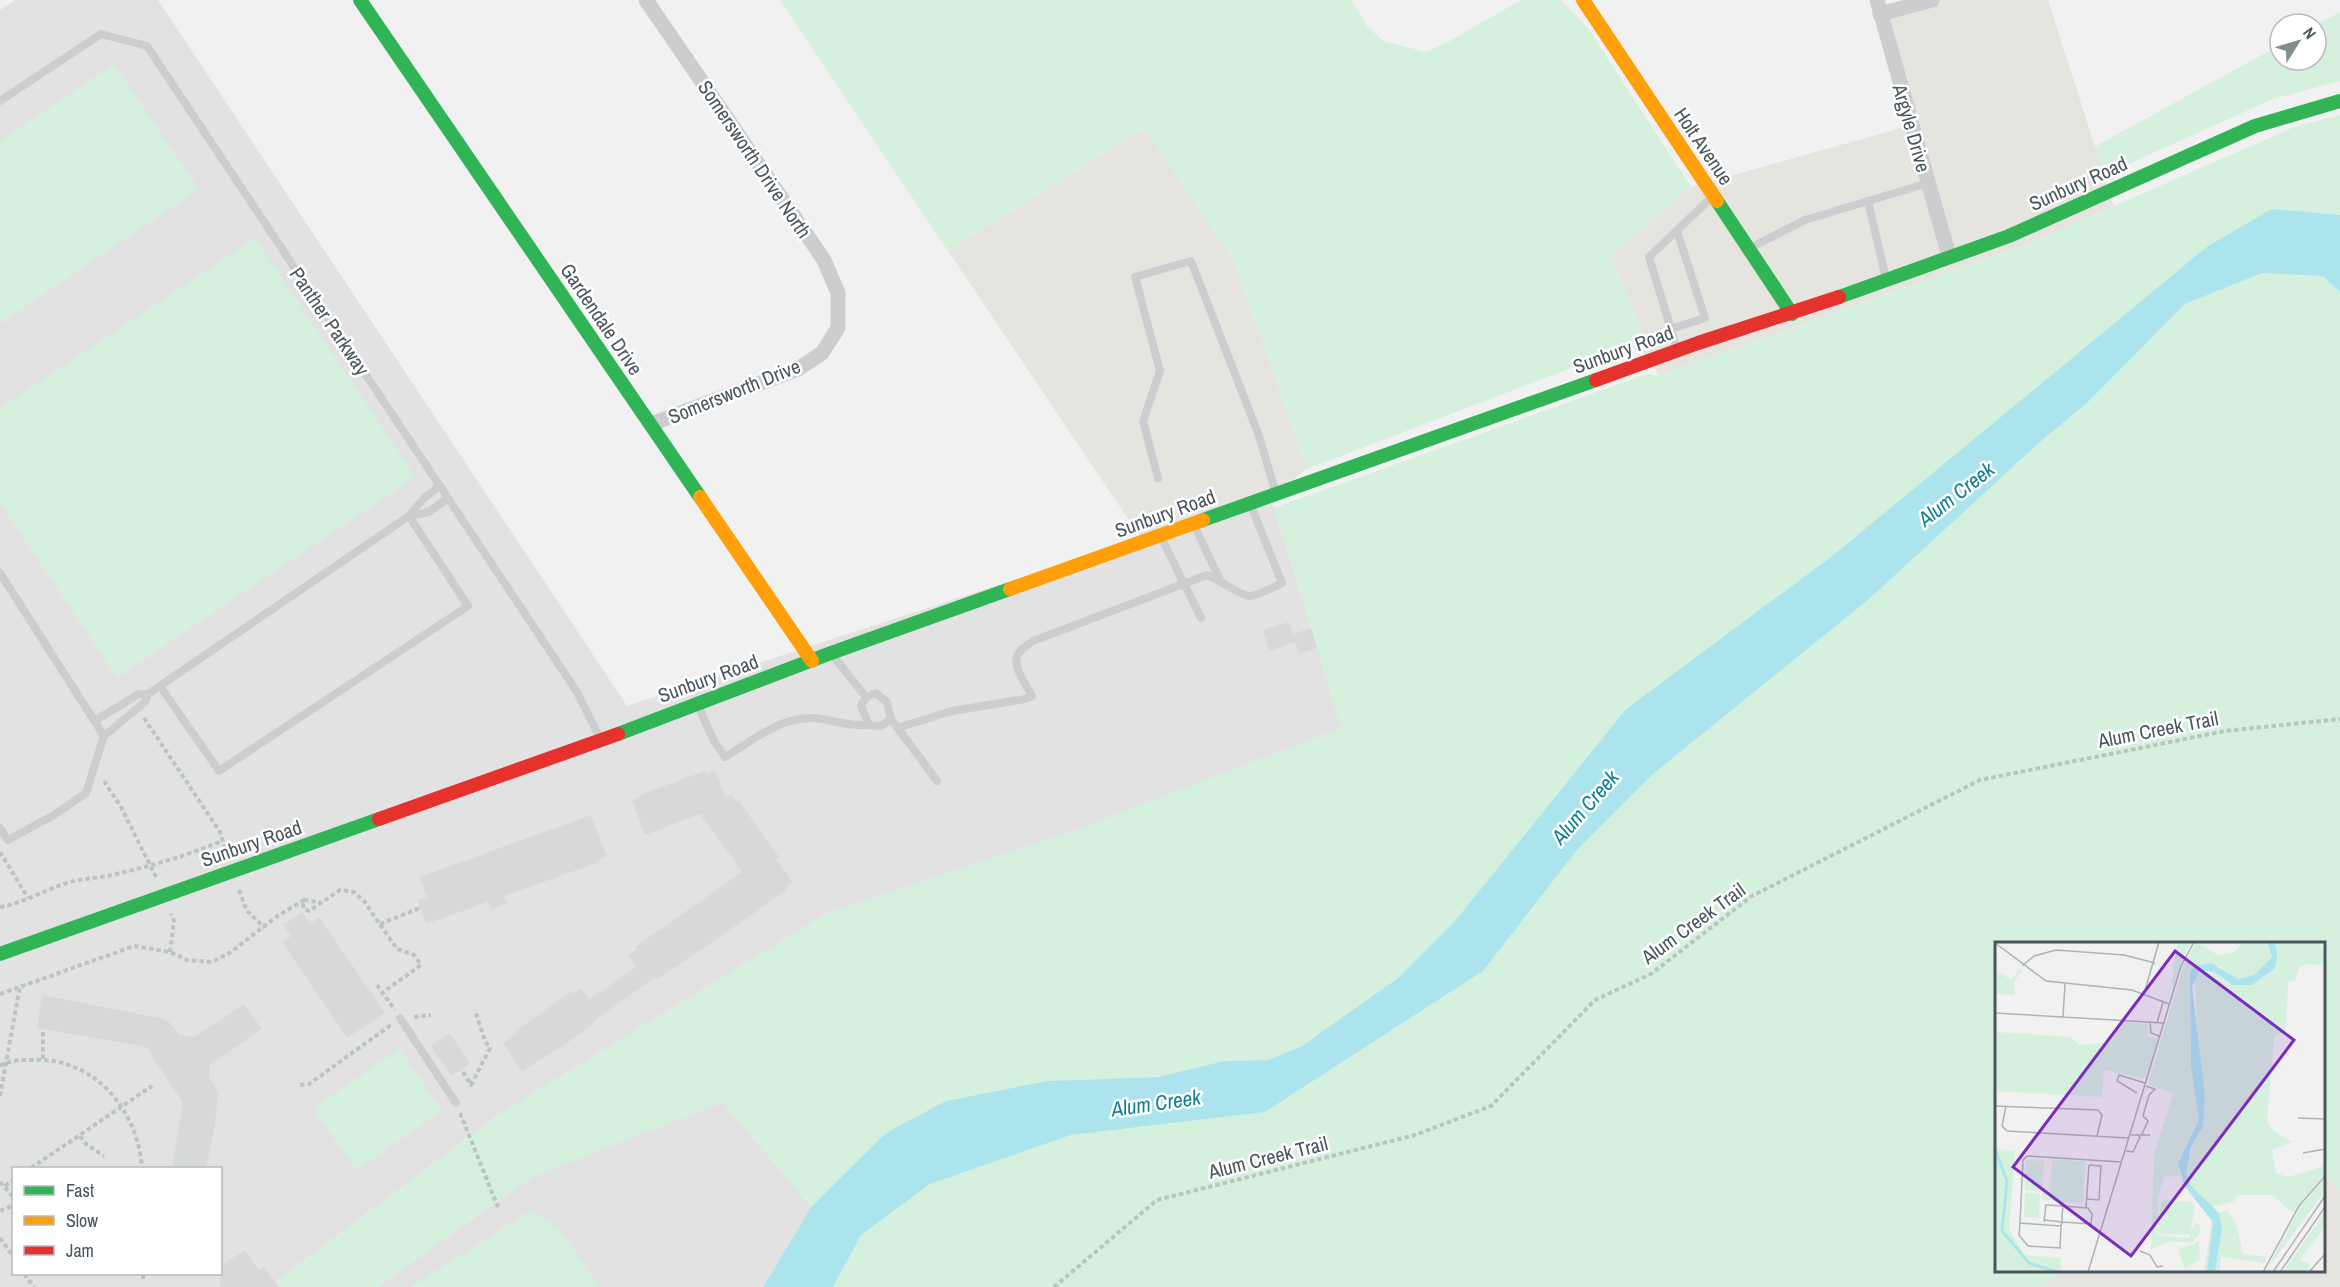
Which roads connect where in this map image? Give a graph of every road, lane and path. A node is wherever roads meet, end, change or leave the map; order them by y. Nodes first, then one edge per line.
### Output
1 (360, 0) edge
2 (646, 0) edge
3 (1583, 0) edge
4 (1932, 0) edge
5 (1878, 7) edge
6 (0, 100) edge
7 (2340, 101) edge
8 (1928, 183) junction
9 (1714, 196) junction
10 (1868, 201) junction
11 (1677, 231) junction
12 (1749, 249) junction
13 (1949, 256) junction
14 (1886, 279) junction
15 (1792, 314) junction
16 (838, 328) joint
17 (1671, 329) junction
18 (1678, 351) junction
19 (651, 424) junction
20 (1158, 478) dead end
21 (440, 486) junction
22 (1276, 494) junction
23 (448, 498) junction
24 (1250, 503) junction
25 (409, 516) junction
26 (1193, 524) junction
27 (1161, 536) junction
28 (0, 573) edge
29 (1220, 580) junction
30 (1184, 584) junction
31 (1202, 618) dead end
32 (831, 653) junction
33 (812, 661) junction
34 (160, 686) junction
35 (148, 694) junction
36 (866, 697) junction
37 (697, 703) junction
38 (142, 716) dead end
39 (891, 719) junction
40 (2340, 719) edge
41 (96, 720) junction
42 (869, 725) junction
43 (897, 728) junction
44 (104, 736) junction
45 (600, 739) junction
46 (103, 780) dead end
47 (936, 781) dead end
48 (0, 828) edge
49 (222, 841) junction
50 (0, 852) edge
51 (151, 866) junction
52 (231, 872) junction
53 (28, 898) junction
54 (304, 900) junction
55 (321, 902) junction
56 (0, 908) edge
57 (420, 908) dead end
58 (380, 924) junction
59 (265, 928) junction
60 (0, 954) edge
61 (377, 985) dead end
62 (20, 986) junction
63 (382, 993) junction
64 (0, 994) edge
65 (475, 1010) dead end
66 (400, 1018) junction
67 (43, 1029) dead end
68 (43, 1059) junction
69 (8, 1061) junction
70 (0, 1066) edge
71 (463, 1072) dead end
72 (300, 1085) dead end
73 (152, 1086) dead end
74 (0, 1096) edge
75 (456, 1104) joint
76 (123, 1107) junction
77 (80, 1136) junction
78 (104, 1156) dead end
79 (33, 1167) edge
80 (142, 1167) edge
81 (12, 1181) edge
82 (0, 1182) edge
83 (5, 1186) junction
84 (12, 1195) edge
85 (498, 1207) dead end
86 (0, 1238) edge
87 (12, 1255) edge
88 (25, 1275) edge
89 (34, 1287) edge
90 (1054, 1287) edge

1 - 19 main road, Gardendale Drive
2 - 16 street, Somersworth Drive North
3 - 9 main road, Holt Avenue
4 - 5 street
5 - 8 street, Argyle Drive
6 - 21 lane, Panther Parkway
7 - 13 main road, Sunbury Road
8 - 10 lane
8 - 13 street, Argyle Drive
9 - 11 lane
9 - 12 main road, Holt Avenue
10 - 12 lane
10 - 14 lane
11 - 17 lane
11 - 17 lane
12 - 15 main road, Holt Avenue
13 - 14 main road, Sunbury Road
14 - 15 main road, Sunbury Road
15 - 18 main road, Sunbury Road
16 - 19 street, Somersworth Drive
17 - 18 lane
18 - 22 main road, Sunbury Road
19 - 33 main road, Gardendale Drive
20 - 22 lane
21 - 23 lane, Panther Parkway
21 - 25 lane
22 - 24 main road, Sunbury Road
23 - 25 lane
23 - 45 lane, Panther Parkway
24 - 26 main road, Sunbury Road
24 - 29 lane
25 - 34 lane
25 - 34 lane
26 - 27 main road, Sunbury Road
26 - 29 lane
27 - 30 lane
27 - 32 main road, Sunbury Road
28 - 41 lane
29 - 30 lane
30 - 31 lane
30 - 43 lane
32 - 33 main road, Sunbury Road
32 - 36 lane
33 - 37 main road, Sunbury Road
34 - 35 lane
35 - 41 lane
35 - 44 lane
36 - 39 lane
36 - 42 lane
37 - 42 lane
37 - 45 main road, Sunbury Road
38 - 49 path
39 - 42 lane
39 - 43 lane
40 - 90 path, Alum Creek Trail
41 - 44 lane
43 - 47 lane
44 - 48 lane
45 - 52 main road, Sunbury Road
46 - 51 path
49 - 51 path
49 - 52 path
50 - 53 path
51 - 53 path
52 - 59 path
52 - 60 main road, Sunbury Road
53 - 56 path
54 - 55 path
54 - 55 path
54 - 59 path
55 - 58 path
57 - 58 path
58 - 63 path
59 - 62 path
61 - 63 path
62 - 64 path
62 - 69 path
63 - 66 path
65 - 71 path
66 - 72 path
66 - 75 lane
67 - 68 path
68 - 69 path
68 - 76 path
69 - 70 path
69 - 74 path
73 - 76 path
75 - 85 path
76 - 77 path
76 - 80 path
77 - 78 path
77 - 79 path
81 - 83 path
82 - 83 path
83 - 84 path
86 - 87 path
88 - 89 path

